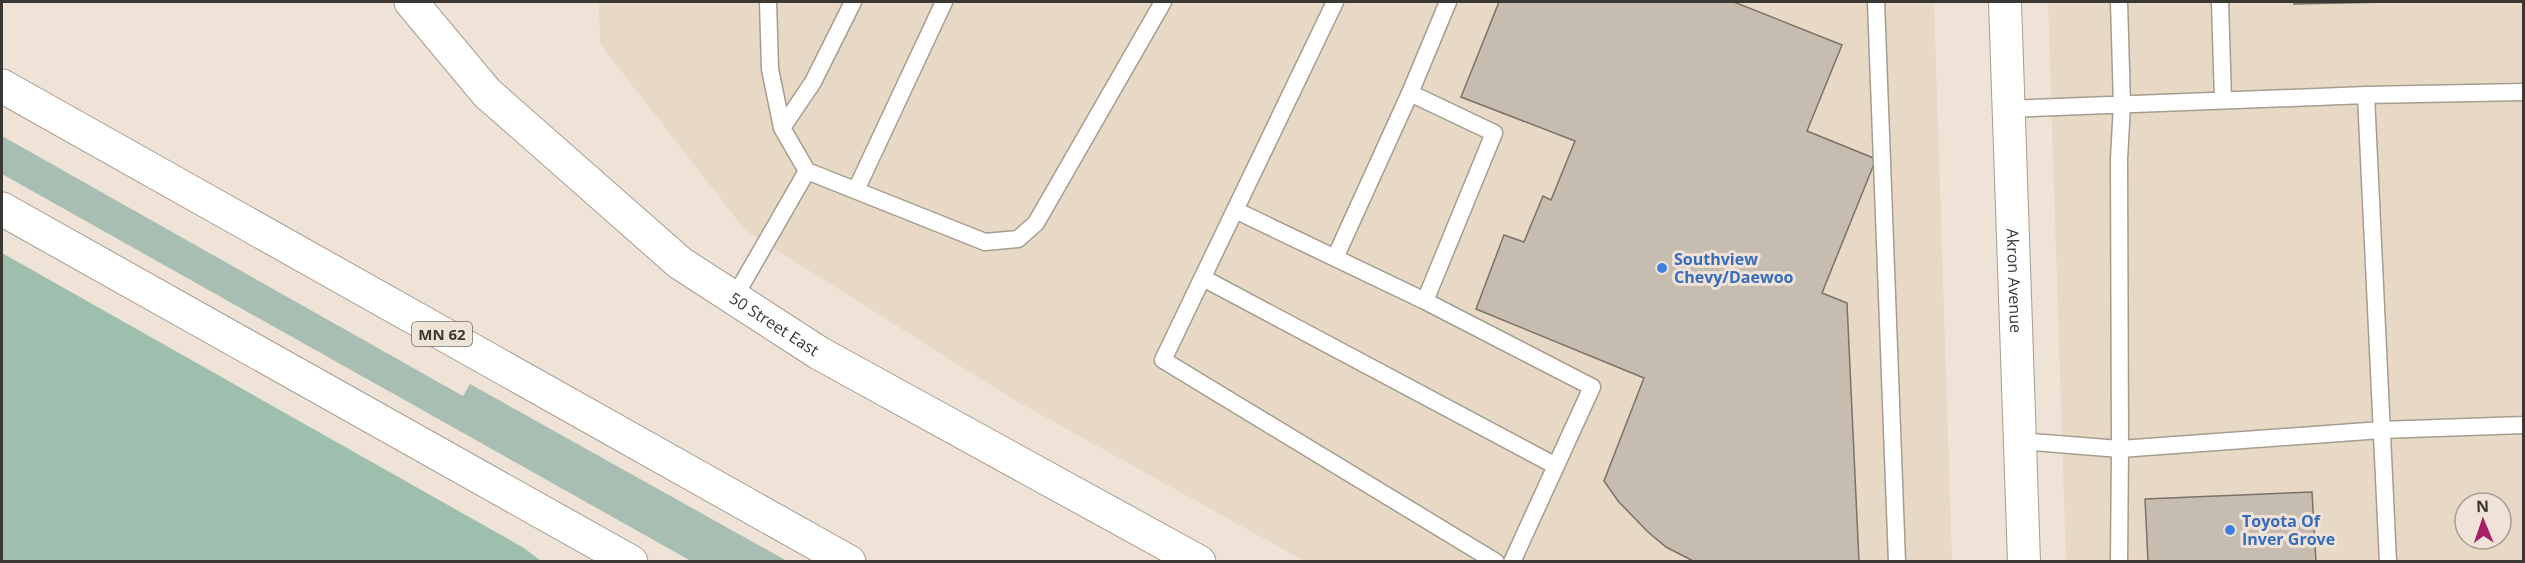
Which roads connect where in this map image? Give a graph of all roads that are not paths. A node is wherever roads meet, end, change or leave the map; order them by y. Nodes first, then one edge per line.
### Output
1 (411, 2) edge
2 (768, 2) edge
3 (853, 2) edge
4 (944, 2) edge
5 (1163, 2) edge
6 (1335, 2) edge
7 (1448, 2) edge
8 (1876, 2) edge
9 (2005, 2) edge
10 (2119, 2) edge
11 (2220, 2) edge
12 (2, 86) edge
13 (1410, 93) junction
14 (2523, 93) edge
15 (2366, 95) junction
16 (2223, 100) junction
17 (2122, 105) junction
18 (2009, 110) junction
19 (782, 128) junction
20 (807, 171) junction
21 (856, 190) junction
22 (2, 209) edge
23 (1235, 210) junction
24 (1335, 258) junction
25 (1203, 278) junction
26 (734, 298) junction
27 (1425, 301) junction
28 (2523, 425) edge
29 (2382, 430) junction
30 (2020, 441) junction
31 (2121, 449) junction
32 (1556, 466) junction
33 (626, 560) edge
34 (849, 561) edge
35 (1199, 561) edge
36 (1496, 561) edge
37 (1512, 561) edge
38 (1897, 561) edge
39 (2024, 561) edge
40 (2119, 561) edge
41 (2388, 561) edge

1 - 26 main road, 50 Street East
2 - 19 lane
3 - 19 lane
4 - 21 lane
5 - 21 lane
6 - 23 lane
7 - 13 lane
8 - 38 lane
9 - 18 street, Akron Avenue
10 - 17 lane
11 - 16 lane
12 - 34 main road, MN 62
13 - 24 lane
13 - 27 lane
14 - 15 lane
15 - 16 lane
15 - 29 lane
16 - 17 lane
17 - 18 lane
17 - 31 lane
18 - 30 street, Akron Avenue
19 - 20 lane
20 - 21 lane
20 - 26 lane
22 - 33 main road
23 - 24 lane
23 - 25 lane
24 - 27 lane
25 - 32 lane
25 - 36 lane
26 - 35 main road, 50 Street East
27 - 32 lane
28 - 29 lane
29 - 31 lane
29 - 41 lane
30 - 31 lane
30 - 39 street, Akron Avenue
31 - 40 lane
32 - 37 lane

